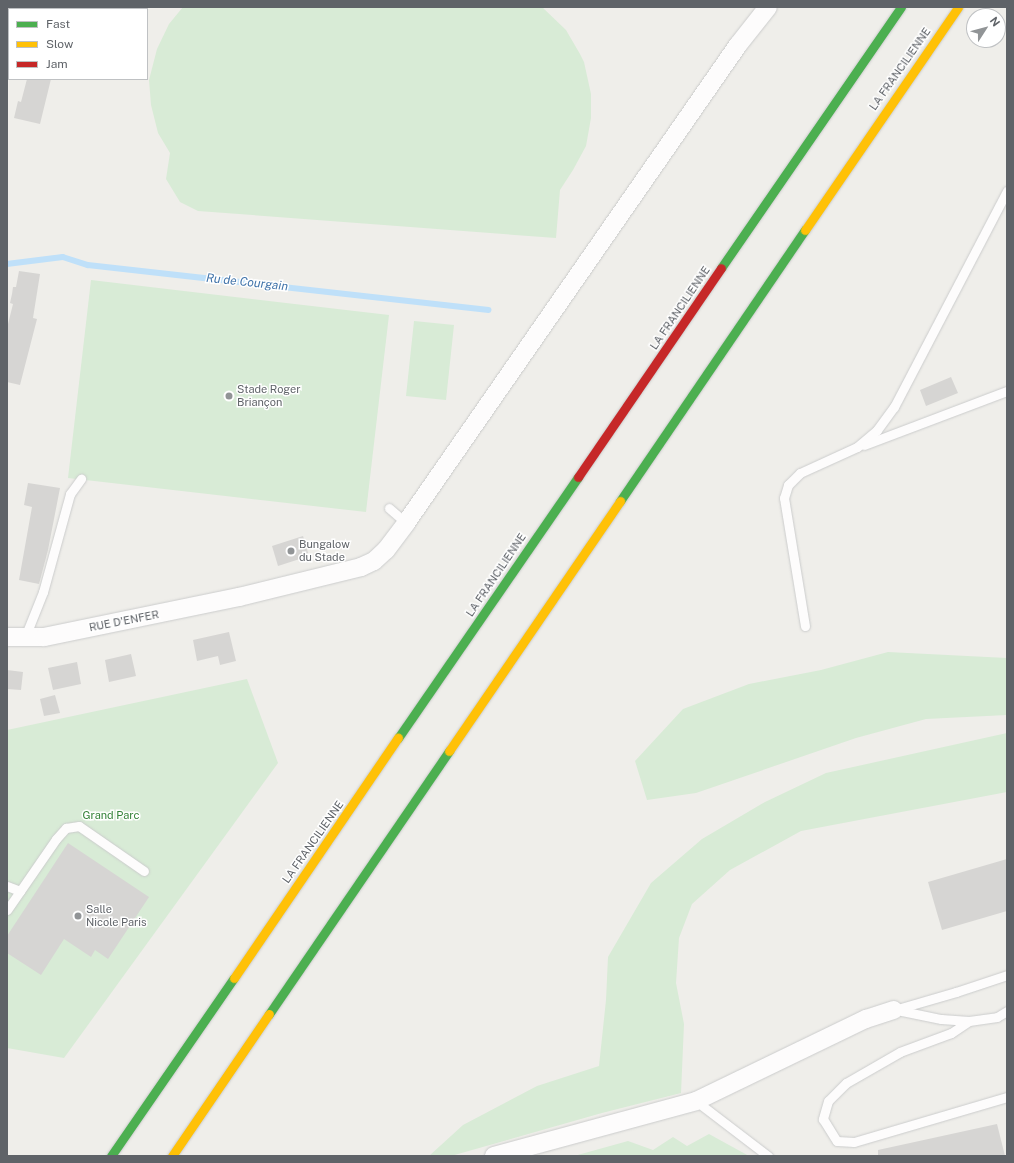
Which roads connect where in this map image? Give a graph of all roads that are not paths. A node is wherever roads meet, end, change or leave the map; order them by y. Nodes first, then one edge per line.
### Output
1 (7, 7) edge
2 (768, 7) edge
3 (901, 7) edge
4 (958, 7) edge
5 (7, 12) edge
6 (1007, 191) edge
7 (1007, 390) edge
8 (857, 447) junction
9 (81, 479) dead end
10 (389, 508) dead end
11 (406, 523) junction
12 (805, 626) dead end
13 (7, 637) edge
14 (25, 637) junction
15 (144, 871) dead end
16 (7, 886) edge
17 (20, 891) junction
18 (7, 910) edge
19 (1007, 975) edge
20 (894, 1010) junction
21 (1007, 1011) edge
22 (969, 1022) junction
23 (1007, 1097) edge
24 (696, 1101) junction
25 (111, 1156) edge
26 (172, 1156) edge
27 (494, 1156) edge
28 (768, 1156) edge

1 - 5 street
2 - 11 street, RUE D'ENFER
3 - 25 highway, LA FRANCILIENNE
4 - 26 highway, LA FRANCILIENNE
6 - 8 lane
7 - 8 lane
8 - 12 lane
9 - 14 lane
10 - 11 lane
11 - 14 street, RUE D'ENFER
13 - 14 street, RUE D'ENFER
15 - 17 lane
16 - 17 lane
17 - 18 lane
19 - 20 lane
20 - 22 lane
20 - 24 street
21 - 22 lane
22 - 23 lane
24 - 27 street
24 - 28 lane

